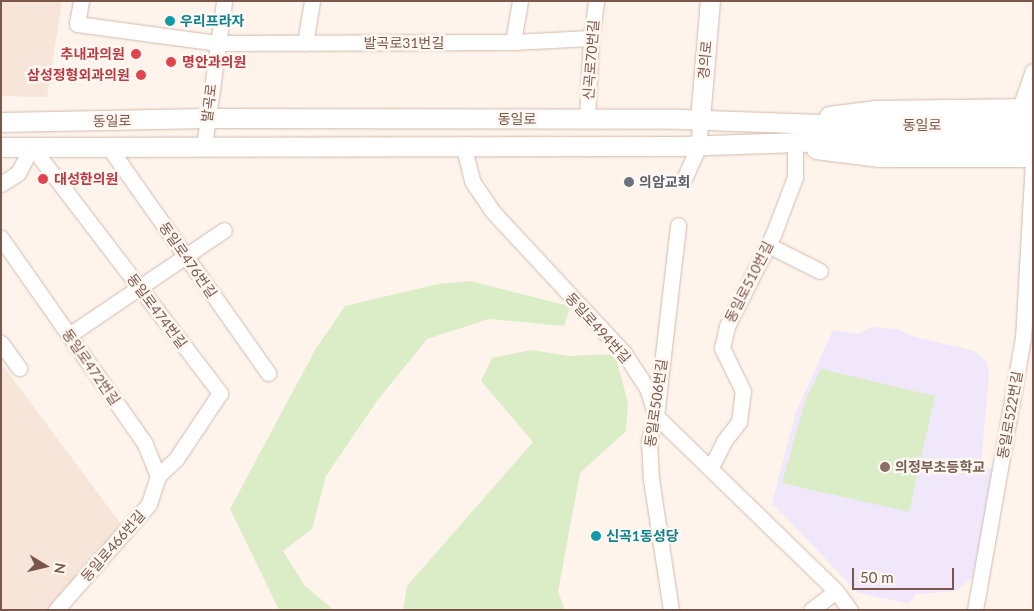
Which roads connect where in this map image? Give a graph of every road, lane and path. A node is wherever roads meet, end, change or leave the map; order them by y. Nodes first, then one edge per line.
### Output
1 (80, 1) edge
2 (224, 1) edge
3 (312, 1) edge
4 (520, 1) edge
5 (596, 1) edge
6 (710, 1) edge
7 (591, 38) junction
8 (512, 42) junction
9 (305, 43) junction
10 (217, 44) junction
11 (1033, 71) edge
12 (1026, 108) edge
13 (207, 118) junction
14 (587, 119) junction
15 (700, 119) junction
16 (796, 121) junction
17 (1, 122) edge
18 (1033, 125) edge
19 (1033, 140) edge
20 (463, 144) junction
21 (795, 144) junction
22 (108, 146) junction
23 (204, 146) junction
24 (698, 146) junction
25 (1, 147) edge
26 (32, 147) junction
27 (1033, 158) edge
28 (684, 179) dead end
29 (1, 184) edge
30 (678, 225) dead end
31 (224, 230) dead end
32 (1, 238) edge
33 (768, 245) junction
34 (186, 256) junction
35 (820, 271) dead end
36 (139, 287) junction
37 (69, 335) junction
38 (1, 344) edge
39 (19, 368) dead end
40 (268, 373) dead end
41 (656, 416) junction
42 (710, 469) junction
43 (158, 476) junction
44 (836, 592) junction
45 (56, 610) edge
46 (672, 610) edge
47 (811, 610) edge
48 (850, 610) edge
49 (975, 610) edge

1 - 10 street, 발곡로31번길
2 - 10 street, 발곡로
3 - 9 street
4 - 8 street
5 - 7 street, 신곡로70번길
6 - 15 street, 경의로
7 - 8 street, 발곡로31번길
7 - 14 street, 신곡로70번길
8 - 9 street, 발곡로31번길
9 - 10 street, 발곡로31번길
10 - 13 street, 발곡로
11 - 12 street
12 - 16 street
13 - 14 street, 동일로
13 - 17 street, 동일로
13 - 23 street, 발곡로
14 - 15 street, 동일로
15 - 16 street, 동일로
15 - 24 street
16 - 18 street, 동일로
19 - 21 street, 동일로
20 - 23 street, 동일로
20 - 24 street, 동일로
20 - 41 street, 동일로494번길
21 - 24 street, 동일로
21 - 27 street
21 - 33 street, 동일로510번길
22 - 23 street, 동일로
22 - 26 street, 동일로
22 - 34 street, 동일로476번길
24 - 28 street
25 - 26 street, 동일로
26 - 29 street
26 - 36 street, 동일로474번길
27 - 49 street, 동일로522번길
30 - 41 street, 동일로506번길
31 - 34 street
32 - 37 street, 동일로472번길
33 - 35 street
33 - 42 street, 동일로510번길
34 - 36 street
34 - 40 street, 동일로476번길
36 - 37 street
36 - 43 street, 동일로474번길
37 - 43 street, 동일로472번길
38 - 39 street
41 - 42 street, 동일로494번길
41 - 46 street, 동일로506번길
42 - 44 street, 동일로494번길
43 - 45 street, 동일로466번길
44 - 47 street
44 - 48 street, 동일로494번길

